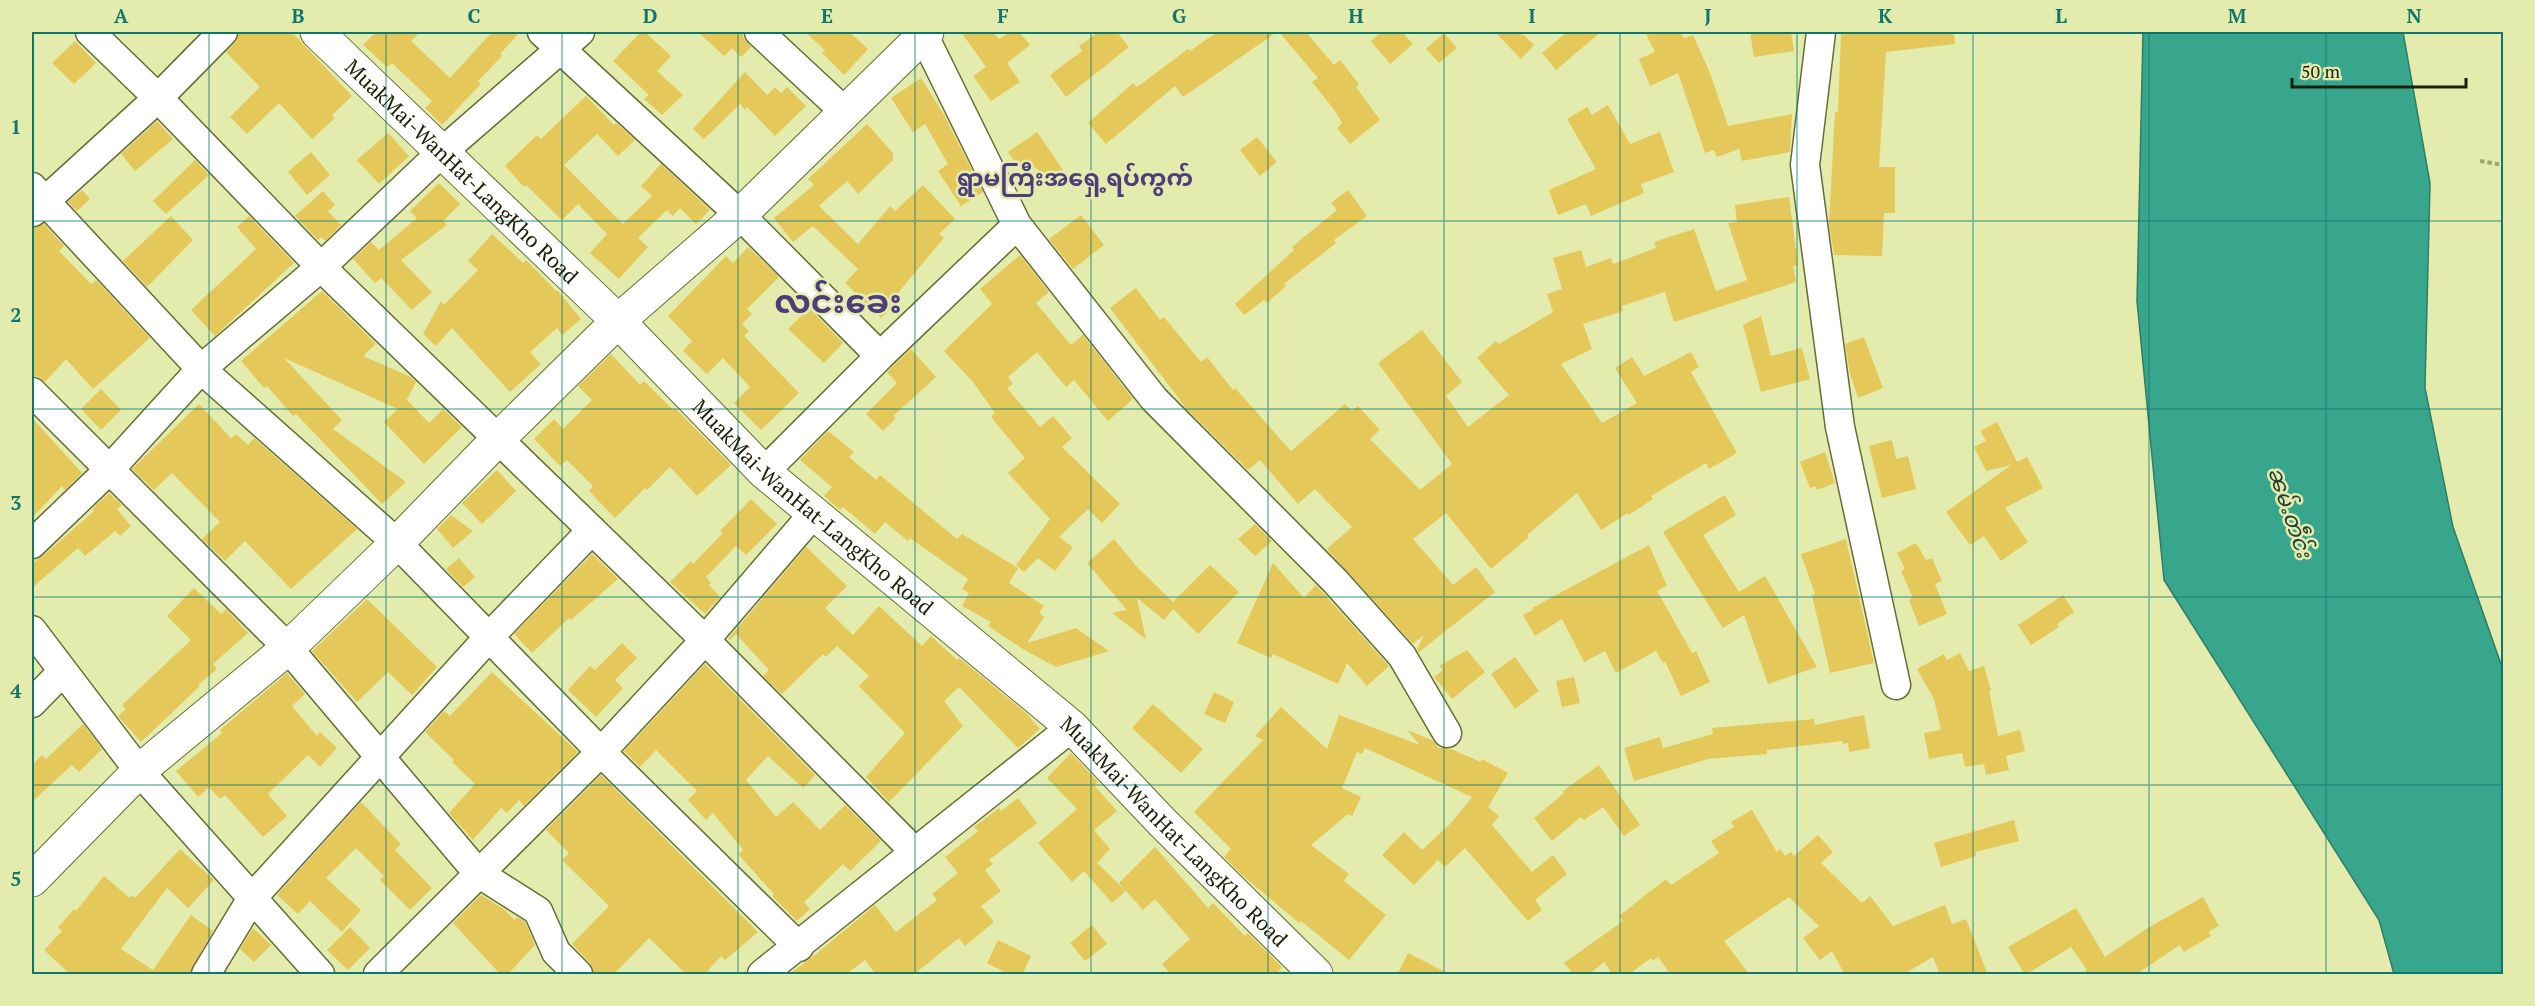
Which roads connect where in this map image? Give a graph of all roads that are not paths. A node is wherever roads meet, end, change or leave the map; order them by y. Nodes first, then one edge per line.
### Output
1 (90, 32) edge
2 (223, 32) edge
3 (317, 32) edge
4 (759, 32) edge
5 (1821, 32) edge
6 (924, 33) edge
7 (561, 38) edge
8 (158, 98) junction
9 (844, 111) junction
10 (442, 152) junction
11 (36, 200) edge
12 (740, 214) junction
13 (1017, 225) junction
14 (321, 267) junction
15 (618, 321) junction
16 (880, 356) junction
17 (201, 369) junction
18 (32, 392) edge
19 (499, 438) junction
20 (110, 469) junction
21 (764, 471) junction
22 (814, 513) junction
23 (592, 530) junction
24 (396, 543) junction
25 (32, 544) edge
26 (32, 630) edge
27 (489, 637) junction
28 (705, 640) junction
29 (288, 648) junction
30 (63, 671) junction
31 (1896, 685) dead end
32 (32, 704) edge
33 (1072, 727) junction
34 (1447, 733) dead end
35 (602, 752) junction
36 (380, 757) junction
37 (140, 771) junction
38 (915, 852) junction
39 (478, 873) junction
40 (32, 880) edge
41 (252, 898) junction
42 (800, 947) junction
43 (206, 975) edge
44 (320, 975) edge
45 (378, 975) edge
46 (578, 975) edge
47 (762, 975) edge
48 (1316, 975) edge

1 - 8 street
2 - 8 street
3 - 10 main road, MuakMai-WanHat-LangKho Road
4 - 9 street
5 - 31 street
6 - 9 main road
6 - 13 street
7 - 10 street
7 - 12 street
8 - 11 street
8 - 14 street
9 - 12 main road
10 - 14 street
10 - 15 main road, MuakMai-WanHat-LangKho Road
11 - 17 street
12 - 15 main road
12 - 16 street
13 - 16 street
13 - 34 street
14 - 17 street
14 - 19 street
15 - 19 main road
15 - 21 main road, MuakMai-WanHat-LangKho Road
16 - 21 street
17 - 20 street
17 - 24 street
18 - 20 street
19 - 23 street
19 - 24 main road
20 - 25 street
20 - 29 street
21 - 22 main road, MuakMai-WanHat-LangKho Road
22 - 28 street
22 - 33 main road, MuakMai-WanHat-LangKho Road
23 - 27 street
23 - 28 street
24 - 27 street
24 - 29 main road
26 - 30 street
27 - 35 street
27 - 36 street
28 - 35 street
28 - 38 street
29 - 36 street
29 - 37 main road
30 - 32 street
30 - 37 street
33 - 38 street
33 - 48 main road, MuakMai-WanHat-LangKho Road
35 - 39 street
35 - 42 street
36 - 39 street
36 - 41 street
37 - 40 main road
37 - 41 street
38 - 42 street
39 - 45 street
39 - 46 street
41 - 43 street
41 - 44 street
42 - 47 street

